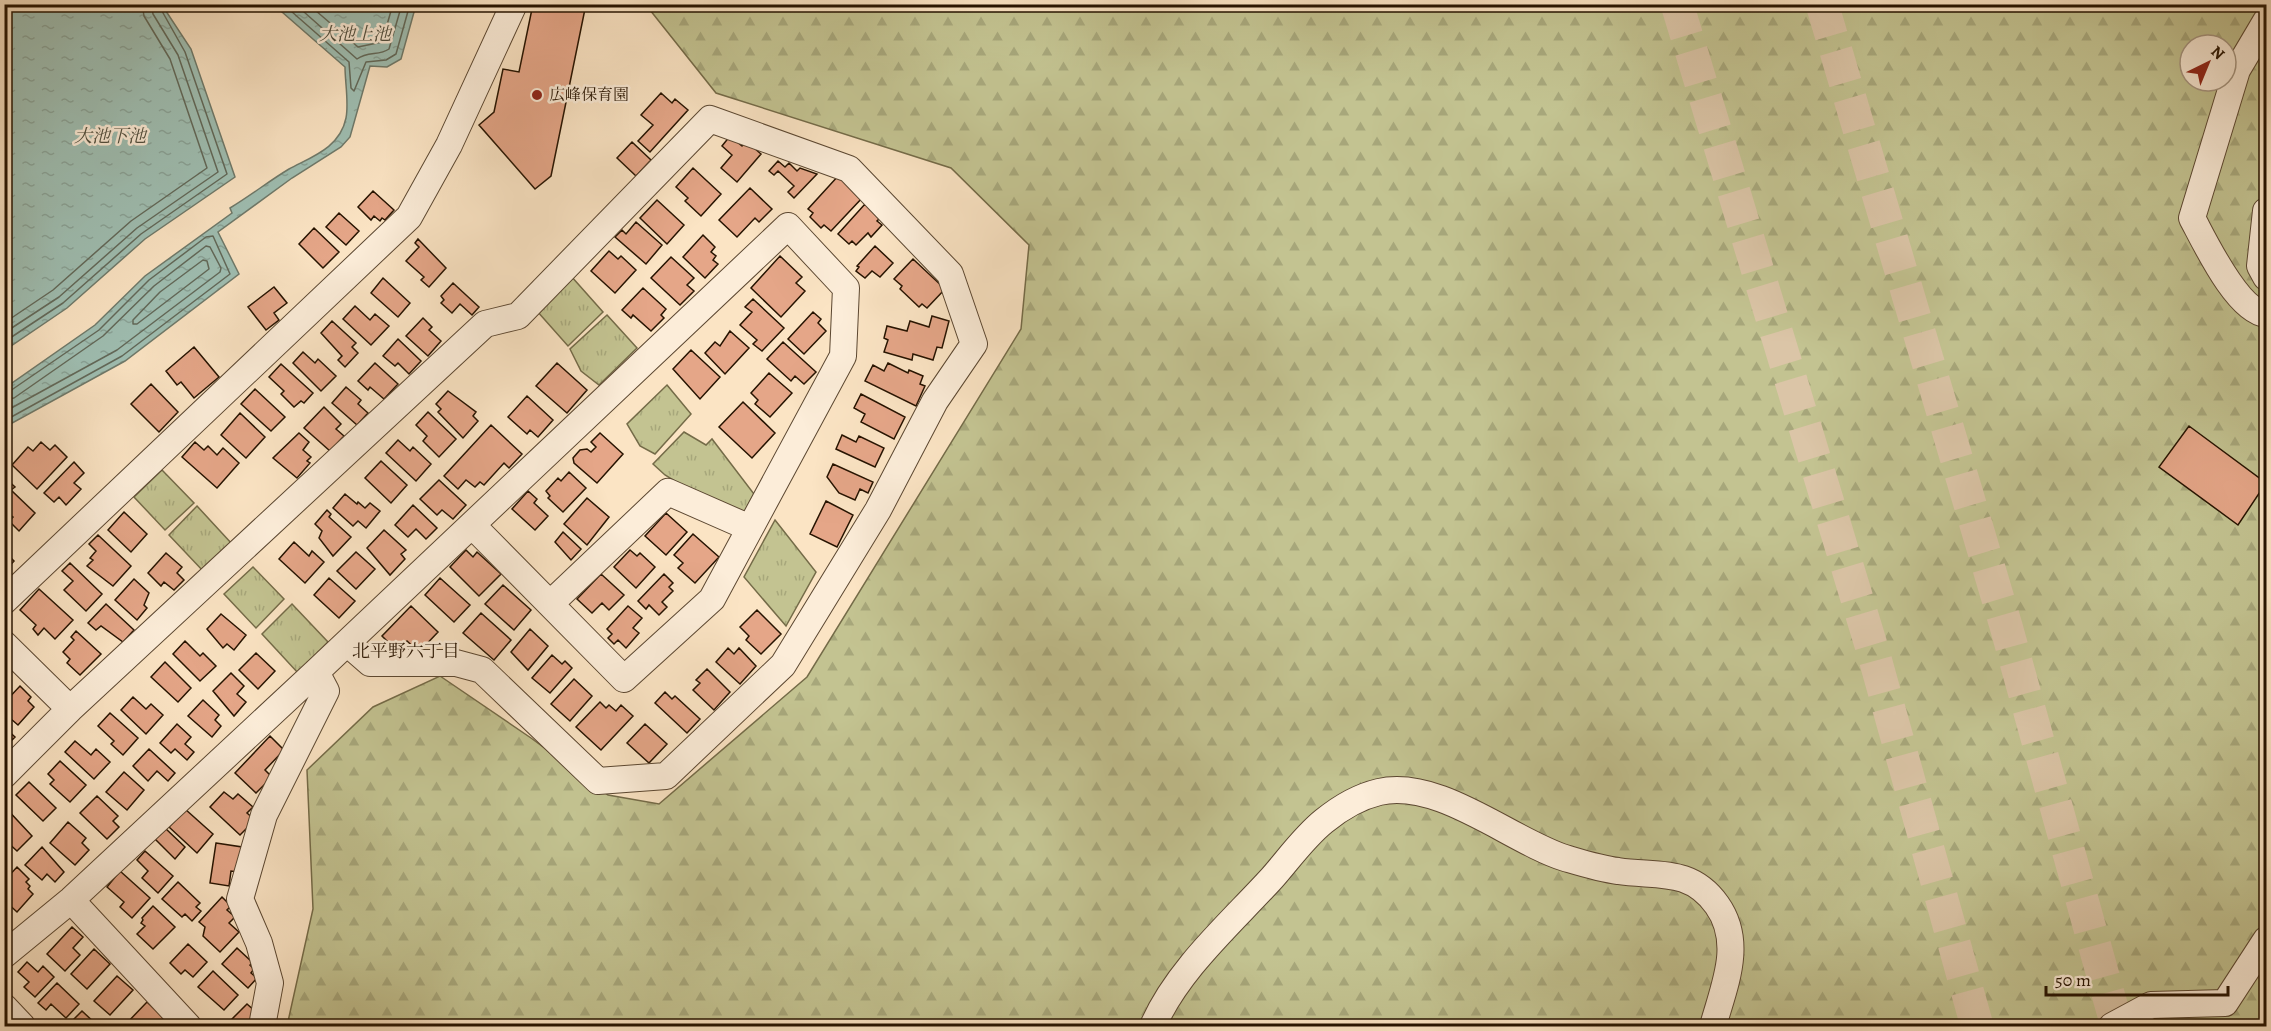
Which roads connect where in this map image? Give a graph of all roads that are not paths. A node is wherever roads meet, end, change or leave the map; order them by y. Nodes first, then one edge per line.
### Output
1 (513, 4) edge
2 (2266, 21) edge
3 (2266, 222) edge
4 (2266, 278) edge
5 (2266, 314) edge
6 (472, 525) junction
7 (750, 528) junction
8 (4, 601) edge
9 (550, 604) junction
10 (347, 643) junction
11 (4, 644) edge
12 (316, 672) junction
13 (70, 709) junction
14 (4, 774) edge
15 (71, 900) junction
16 (2266, 940) edge
17 (4, 955) edge
18 (4, 1007) edge
19 (22, 1026) edge
20 (188, 1026) edge
21 (262, 1026) edge
22 (1152, 1026) edge
23 (1713, 1026) edge
24 (2112, 1026) edge

1 - 8 street
2 - 5 street
3 - 4 street
6 - 7 street
6 - 9 street
6 - 10 street
7 - 9 street
7 - 9 street
10 - 12 street
10 - 13 street
11 - 13 street
12 - 15 street
12 - 21 street
13 - 14 street
15 - 17 street
15 - 20 street
16 - 24 street
18 - 19 street
22 - 23 street

